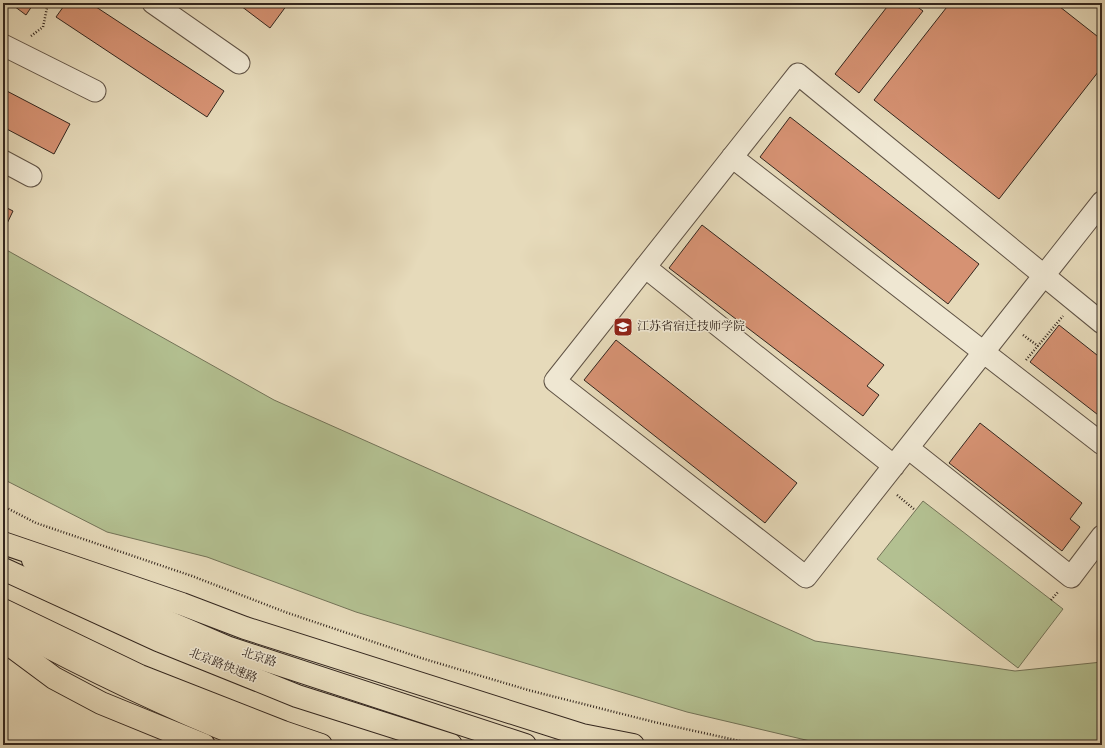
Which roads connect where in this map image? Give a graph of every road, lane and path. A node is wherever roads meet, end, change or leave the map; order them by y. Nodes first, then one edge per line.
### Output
1 (48, 3) edge
2 (153, 3) edge
3 (7, 47) edge
4 (239, 63) dead end
5 (95, 91) dead end
6 (732, 157) junction
7 (3, 161) edge
8 (31, 176) dead end
9 (1102, 202) edge
10 (645, 267) junction
11 (1044, 275) junction
12 (1064, 314) dead end
13 (1102, 323) edge
14 (984, 352) junction
15 (1022, 366) dead end
16 (1102, 444) edge
17 (908, 448) junction
18 (894, 466) junction
19 (3, 506) edge
20 (1102, 536) edge
21 (3, 544) edge
22 (3, 569) edge
23 (3, 610) edge
24 (3, 623) edge
25 (3, 640) edge
26 (204, 745) edge
27 (264, 745) edge
28 (321, 745) edge
29 (451, 745) edge
30 (525, 745) edge
31 (633, 745) edge
32 (758, 745) edge

1 - 3 path
2 - 4 lane
3 - 5 lane
6 - 10 lane
6 - 11 lane
6 - 14 lane
7 - 8 lane
9 - 11 lane
10 - 18 lane
10 - 18 lane
11 - 13 lane
11 - 14 lane
12 - 15 path
14 - 16 lane
14 - 17 lane
17 - 18 lane
17 - 20 lane
19 - 32 path
21 - 30 main road, 北京路
21 - 31 main road
22 - 29 main road, 北京路快速路
23 - 28 main road
24 - 27 main road
25 - 26 main road

